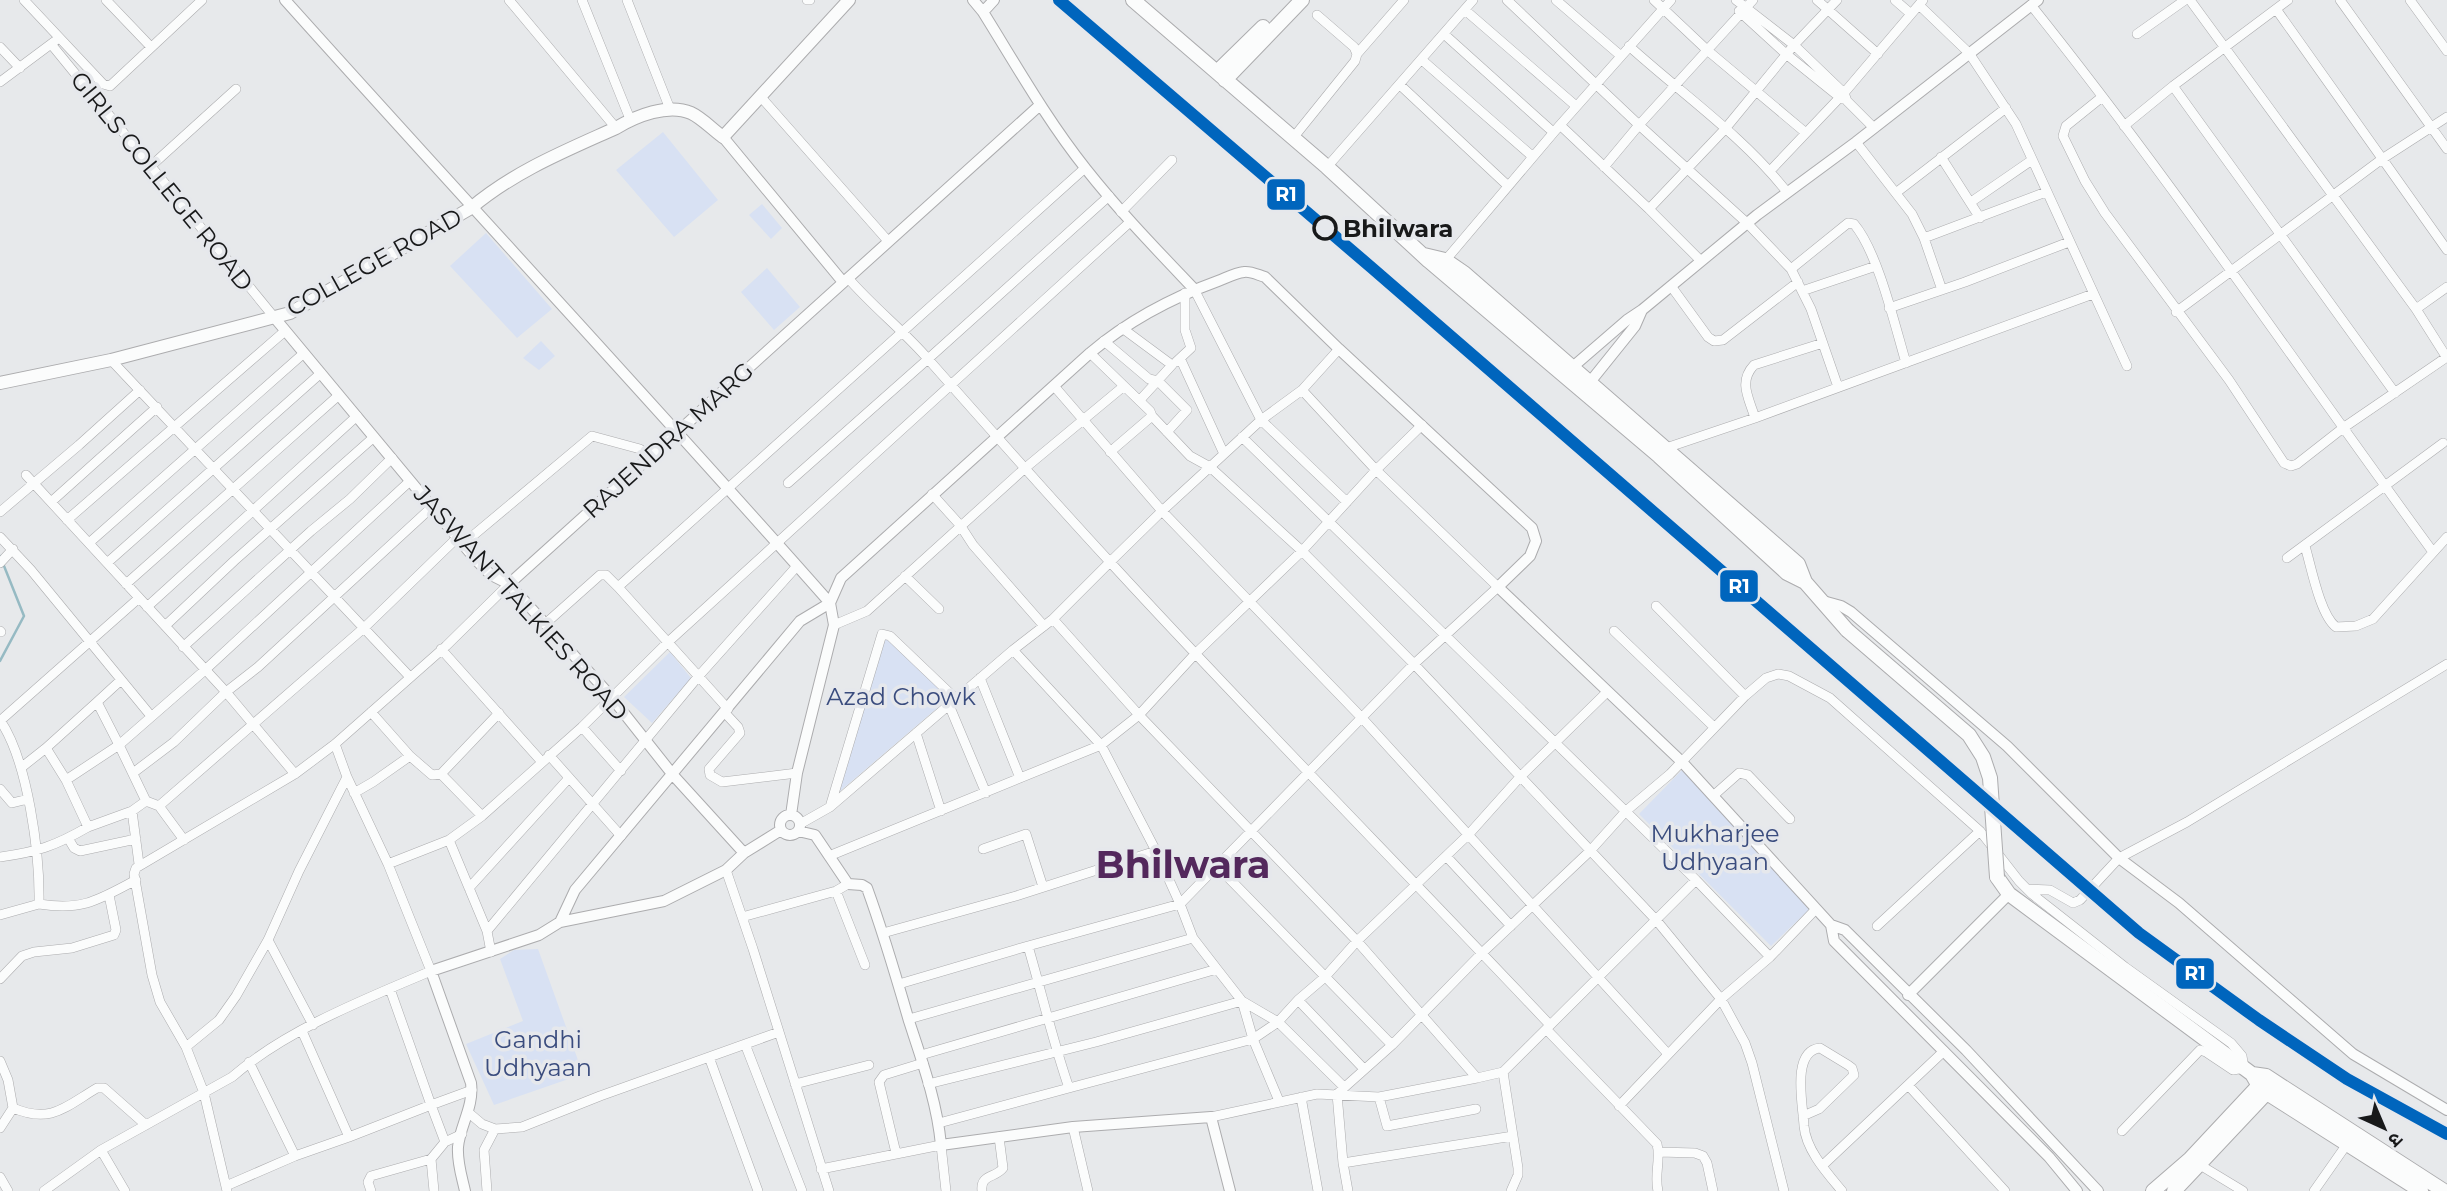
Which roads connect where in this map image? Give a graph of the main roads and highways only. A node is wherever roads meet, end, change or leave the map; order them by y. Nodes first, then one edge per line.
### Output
1 (849, 0) edge
2 (1133, 0) edge
3 (1290, 0) edge
4 (1302, 0) edge
5 (1221, 76) junction
6 (0, 383) edge
7 (1586, 386) junction
8 (1805, 582) junction
9 (2261, 1080) junction
10 (2153, 1191) edge
11 (2174, 1191) edge
12 (2421, 1191) edge
13 (2444, 1191) edge

1 - 6 main road, COLLEGE ROAD
2 - 5 main road
3 - 5 main road
4 - 5 main road
5 - 7 main road
7 - 8 main road
7 - 8 main road
8 - 9 main road, bridge
9 - 10 main road
9 - 11 main road
9 - 12 main road
9 - 13 main road

